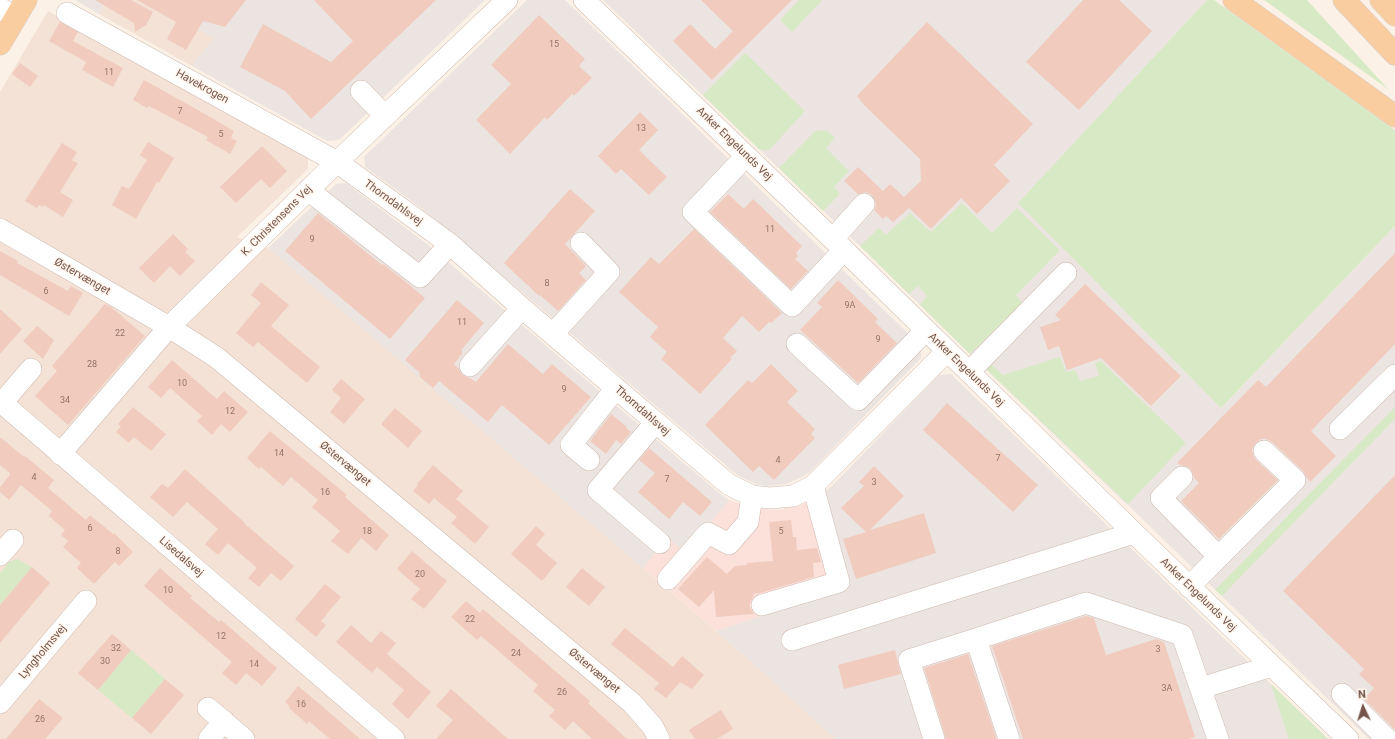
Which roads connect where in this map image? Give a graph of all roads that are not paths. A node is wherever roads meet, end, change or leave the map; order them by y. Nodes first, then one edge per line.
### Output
1 (507, 0) edge
2 (584, 0) edge
3 (1234, 0) edge
4 (1344, 0) edge
5 (1381, 0) edge
6 (14, 9) edge
7 (67, 13) dead end
8 (1395, 15) edge
9 (0, 44) edge
10 (1395, 54) edge
11 (361, 90) dead end
12 (385, 116) junction
13 (1395, 116) edge
14 (746, 156) junction
15 (337, 162) junction
16 (308, 190) junction
17 (864, 204) dead end
18 (0, 229) edge
19 (450, 244) junction
20 (581, 244) dead end
21 (838, 244) junction
22 (1066, 273) dead end
23 (522, 308) junction
24 (169, 327) junction
25 (926, 330) junction
26 (553, 334) junction
27 (797, 344) dead end
28 (946, 351) junction
29 (470, 366) dead end
30 (31, 369) dead end
31 (969, 372) junction
32 (1395, 375) edge
33 (616, 388) junction
34 (656, 423) junction
35 (1340, 429) dead end
36 (1264, 451) dead end
37 (60, 454) junction
38 (589, 460) dead end
39 (1182, 477) dead end
40 (813, 486) junction
41 (752, 496) junction
42 (1134, 533) junction
43 (660, 543) dead end
44 (1218, 556) junction
45 (668, 579) dead end
46 (1189, 586) junction
47 (86, 601) dead end
48 (762, 605) dead end
49 (976, 639) junction
50 (792, 640) dead end
51 (1272, 666) junction
52 (1201, 688) junction
53 (1342, 694) dead end
54 (0, 703) edge
55 (209, 739) edge
56 (244, 739) edge
57 (394, 739) edge
58 (659, 739) edge
59 (934, 739) edge
60 (1009, 739) edge
61 (1218, 739) edge
62 (1348, 739) edge
63 (1387, 739) edge

1 - 12 street, K. Christensens Vej
2 - 14 street, Anker Engelunds Vej
3 - 13 main road
4 - 10 main road
5 - 8 main road
6 - 9 main road
7 - 15 street, Havekrogen
11 - 12 street
12 - 15 street, K. Christensens Vej
14 - 21 street, Anker Engelunds Vej
14 - 21 street
15 - 16 street, K. Christensens Vej
15 - 19 street, Thorndahlsvej
16 - 19 street
16 - 24 street, K. Christensens Vej
17 - 21 street
18 - 24 street, Østervænget
19 - 23 street, Thorndahlsvej
20 - 26 street
21 - 25 street, Anker Engelunds Vej
22 - 31 street
23 - 26 street, Thorndahlsvej
23 - 29 street
24 - 37 street, K. Christensens Vej
24 - 58 street, Østervænget
25 - 27 street
25 - 28 street, Anker Engelunds Vej
26 - 33 street, Thorndahlsvej
28 - 31 street, Anker Engelunds Vej
28 - 40 street, Thorndahlsvej
30 - 37 street, Lisedalsvej
31 - 42 street, Anker Engelunds Vej
32 - 35 street
33 - 34 street, Thorndahlsvej
33 - 38 street
34 - 41 street, Thorndahlsvej
34 - 43 street
36 - 44 street
37 - 57 street, Lisedalsvej
39 - 44 street
40 - 41 street, Thorndahlsvej
40 - 48 street
41 - 45 street
42 - 46 street, Anker Engelunds Vej
42 - 50 street
44 - 46 street
46 - 51 street, Anker Engelunds Vej
47 - 54 street, Lyngholmsvej
49 - 52 street
49 - 59 street
49 - 60 street
51 - 52 street
51 - 62 street, Anker Engelunds Vej
52 - 61 street
53 - 63 street
55 - 56 street

